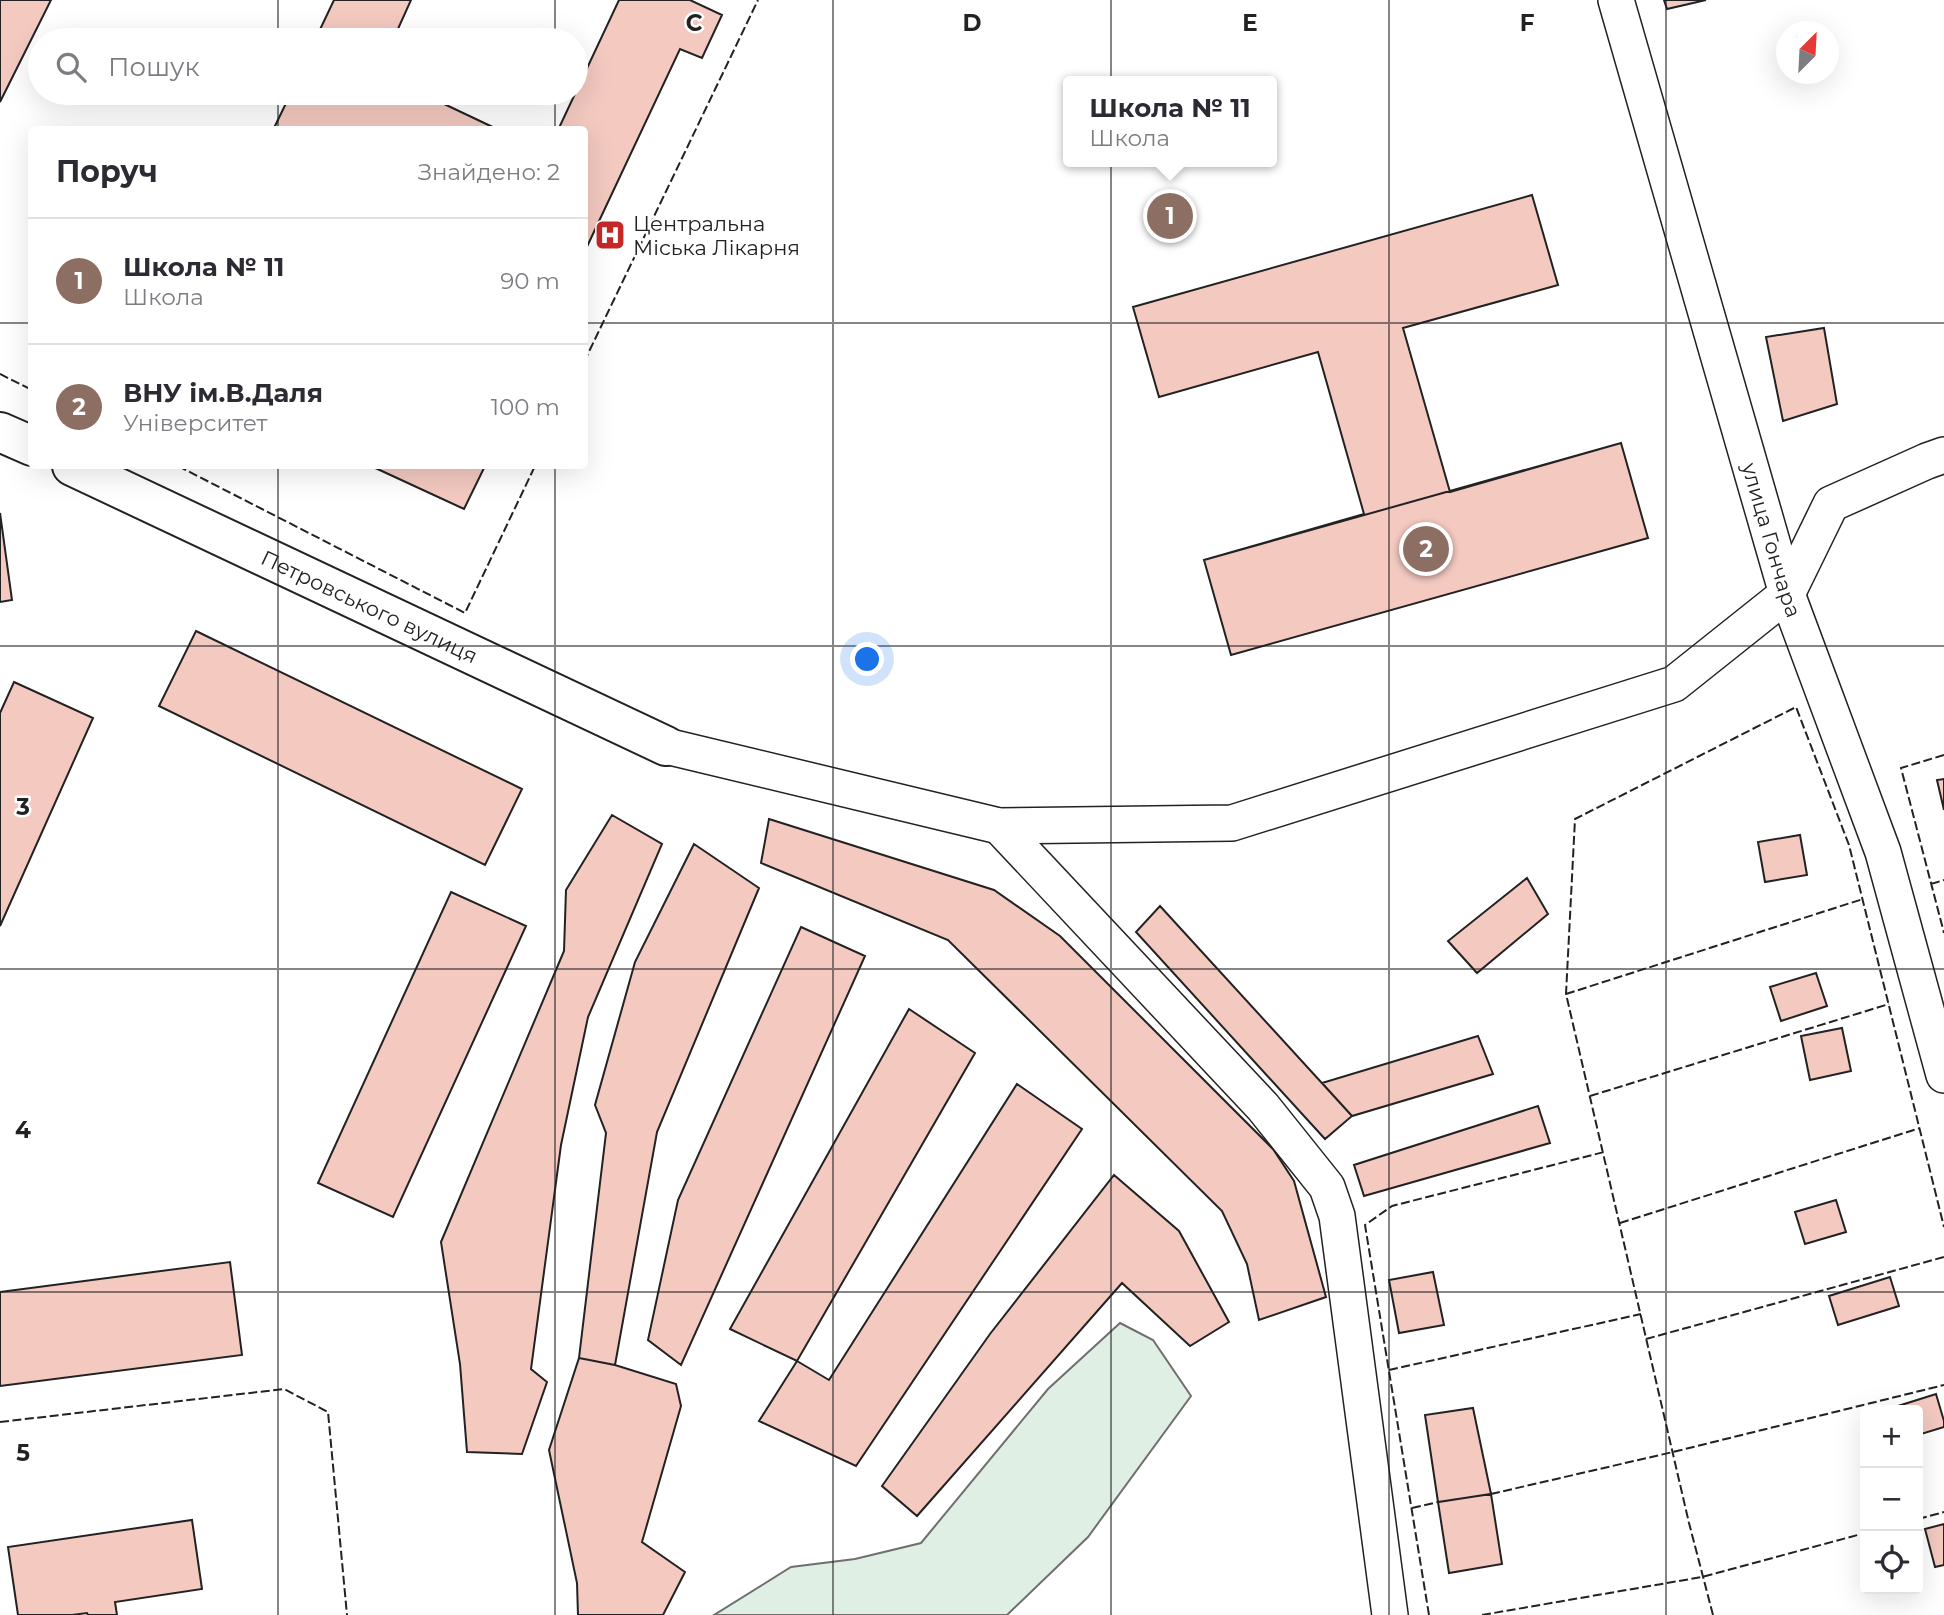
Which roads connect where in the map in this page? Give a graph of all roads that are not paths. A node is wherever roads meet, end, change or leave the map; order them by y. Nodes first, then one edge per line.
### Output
1 (1616, 0) edge
2 (0, 432) edge
3 (28, 444) edge
4 (1944, 455) edge
5 (78, 469) edge
6 (1787, 594) junction
7 (666, 746) joint
8 (999, 826) junction
9 (1944, 1075) edge
10 (1390, 1615) edge

1 - 6 street, улица Гончара
2 - 3 street
4 - 6 street
5 - 7 street, Петровського вулиця
6 - 8 street
6 - 9 street, улица Гончара
7 - 8 street
8 - 10 street

